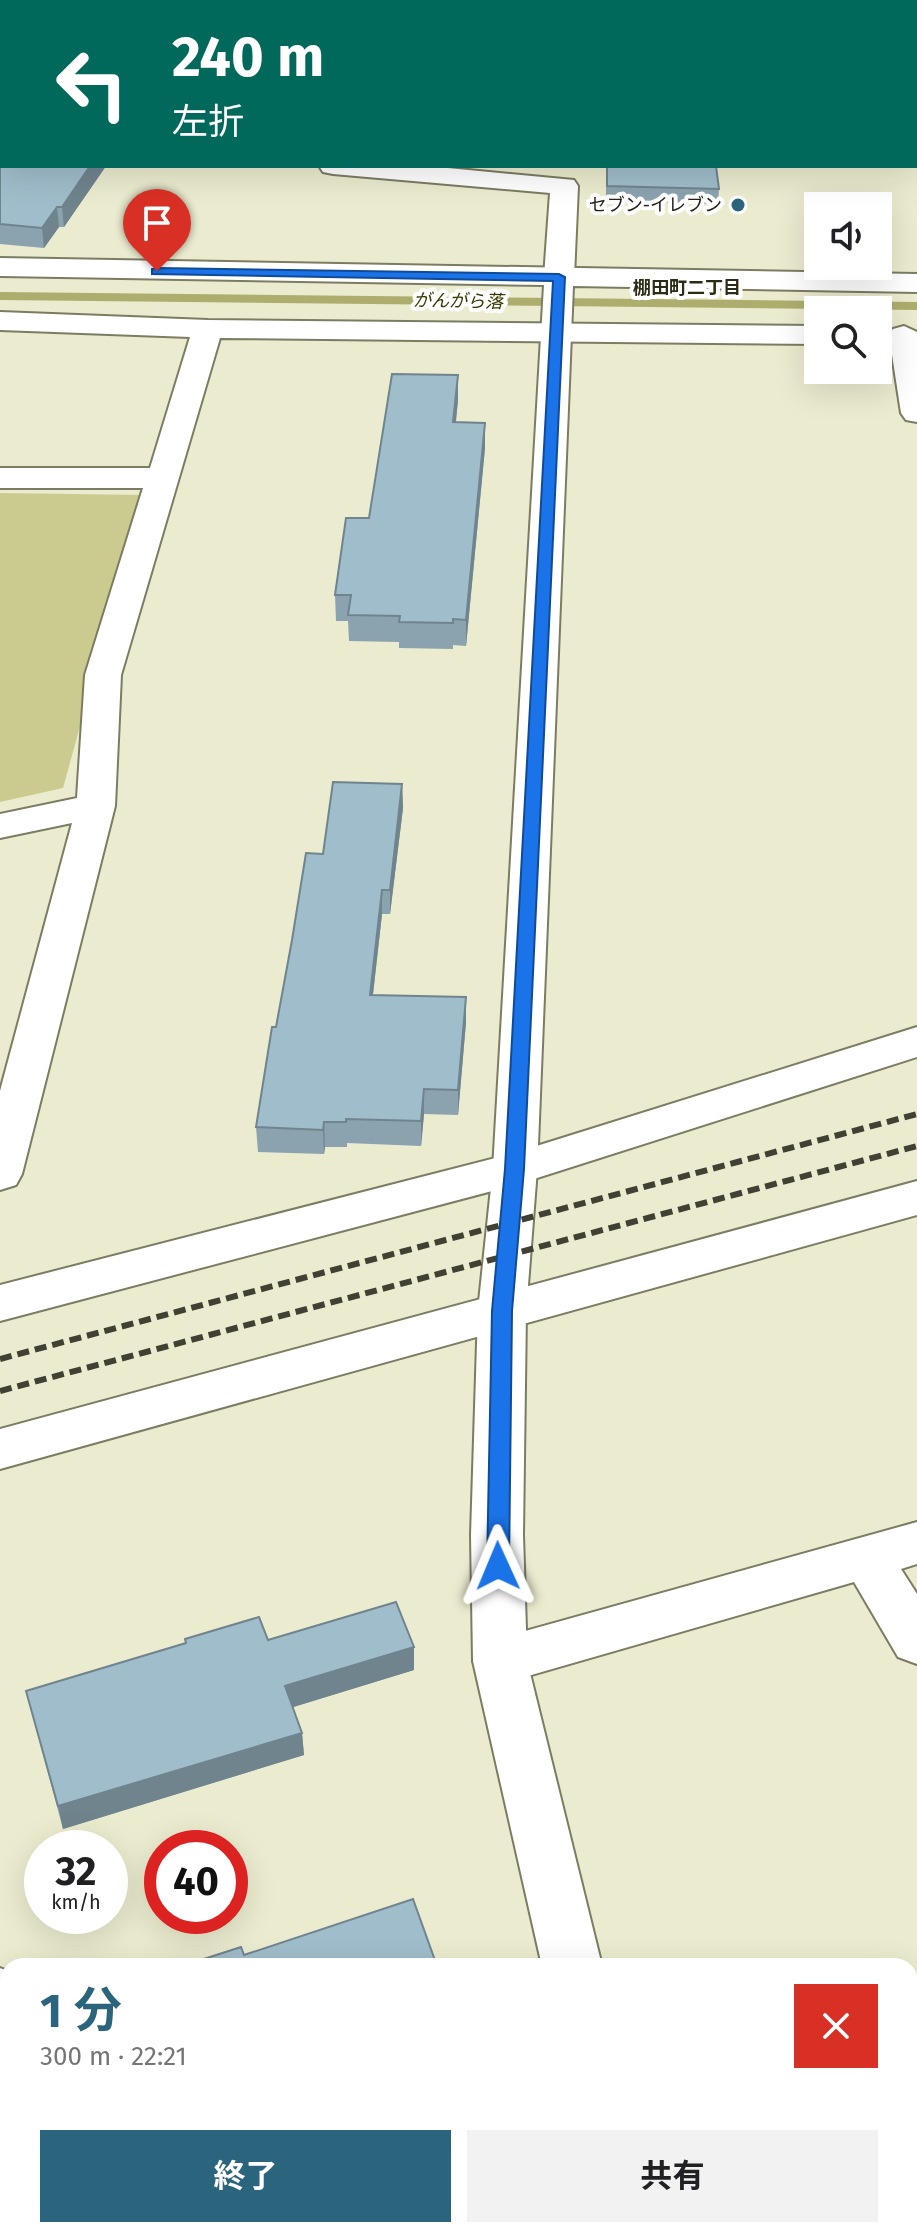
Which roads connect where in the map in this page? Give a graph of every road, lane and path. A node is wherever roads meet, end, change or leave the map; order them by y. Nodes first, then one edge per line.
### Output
1 (379, 168) edge
2 (564, 176) edge
3 (0, 267) edge
4 (559, 277) junction
5 (917, 283) edge
6 (0, 321) edge
7 (208, 329) junction
8 (556, 334) junction
9 (804, 335) edge
10 (900, 335) edge
11 (917, 413) edge
12 (0, 478) edge
13 (163, 478) junction
14 (96, 806) junction
15 (0, 826) edge
16 (917, 1042) edge
17 (515, 1169) junction
18 (0, 1174) edge
19 (917, 1198) edge
20 (0, 1303) edge
21 (502, 1311) junction
22 (0, 1449) edge
23 (917, 1543) edge
24 (867, 1558) junction
25 (917, 1641) edge
26 (500, 1661) junction
27 (570, 1958) edge

1 - 2 street
2 - 4 street
3 - 4 street
4 - 5 street
4 - 8 street
6 - 7 street
7 - 8 street
7 - 13 street
8 - 9 street
8 - 17 street
10 - 11 street
12 - 13 street
13 - 14 street
14 - 15 street
14 - 18 street
16 - 17 street
17 - 20 street
17 - 21 street
19 - 21 street
21 - 22 street
21 - 26 street
23 - 24 street
24 - 25 street
24 - 26 street
26 - 27 street

